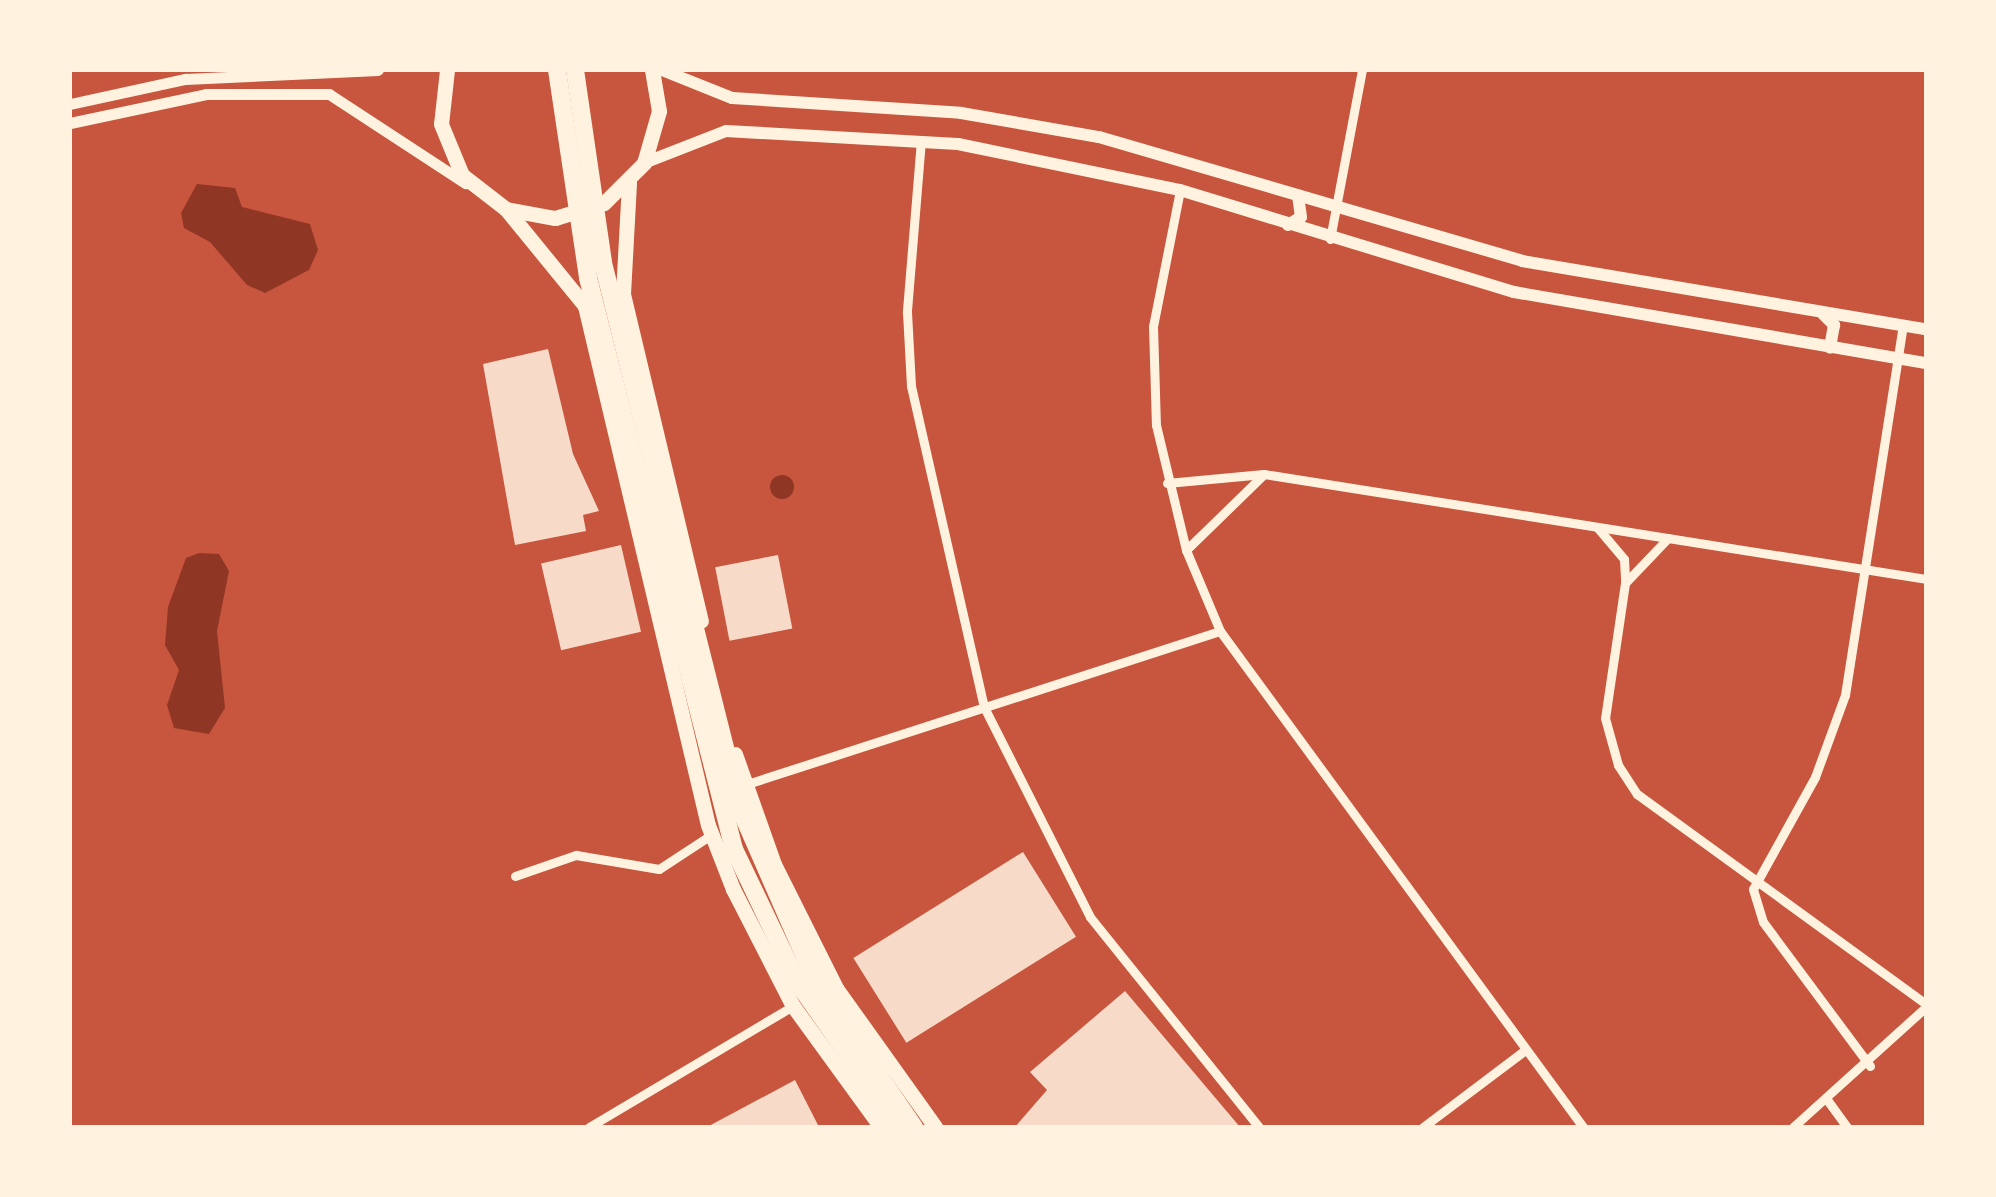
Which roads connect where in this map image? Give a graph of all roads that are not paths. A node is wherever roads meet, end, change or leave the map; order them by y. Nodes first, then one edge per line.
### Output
1 (378, 70) edge
2 (447, 70) edge
3 (557, 70) edge
4 (576, 70) edge
5 (652, 70) edge
6 (662, 70) edge
7 (1362, 70) edge
8 (70, 104) edge
9 (70, 122) edge
10 (921, 140) junction
11 (644, 163) junction
12 (629, 184) junction
13 (1180, 190) junction
14 (482, 195) junction
15 (1298, 195) junction
16 (506, 209) junction
17 (1339, 209) junction
18 (1288, 225) junction
19 (1330, 239) junction
20 (1823, 314) junction
21 (1904, 326) junction
22 (1926, 329) edge
23 (1830, 348) junction
24 (1898, 358) junction
25 (1926, 363) edge
26 (663, 461) junction
27 (624, 467) junction
28 (1264, 474) junction
29 (1168, 484) junction
30 (1592, 524) junction
31 (1670, 537) junction
32 (1186, 550) junction
33 (1866, 568) junction
34 (1926, 578) edge
35 (1625, 583) junction
36 (1220, 631) junction
37 (984, 708) junction
38 (698, 784) junction
39 (745, 785) junction
40 (711, 835) junction
41 (516, 876) dead end
42 (1755, 876) junction
43 (793, 1006) junction
44 (1926, 1006) edge
45 (1525, 1050) junction
46 (1870, 1066) junction
47 (862, 1068) junction
48 (1828, 1101) junction
49 (588, 1127) edge
50 (881, 1127) edge
51 (898, 1127) edge
52 (914, 1127) edge
53 (935, 1127) edge
54 (1259, 1127) edge
55 (1423, 1127) edge
56 (1582, 1127) edge
57 (1793, 1127) edge
58 (1847, 1127) edge

1 - 8 street
2 - 14 main road
3 - 47 highway
4 - 47 highway
5 - 11 main road
6 - 15 main road
7 - 17 street
9 - 14 street
10 - 11 main road
10 - 13 main road
10 - 37 street
11 - 12 main road
12 - 16 main road
12 - 26 main road
13 - 18 main road
13 - 29 street
14 - 16 main road
15 - 17 main road
15 - 18 main road
16 - 27 main road
17 - 19 street
17 - 20 main road
18 - 19 main road
19 - 23 main road
20 - 21 main road
20 - 23 main road
21 - 22 main road
21 - 24 street
23 - 24 main road
24 - 25 main road
24 - 33 street
26 - 27 main road
26 - 39 main road
27 - 38 main road
28 - 29 street
28 - 30 street
28 - 32 street
29 - 32 street
30 - 31 street
30 - 35 street
31 - 33 street
31 - 35 street
32 - 36 street
33 - 34 street
33 - 42 street
35 - 42 street
36 - 37 street
36 - 45 street
37 - 39 street
37 - 54 street
38 - 39 street
38 - 40 main road
39 - 53 main road
40 - 41 street
40 - 43 main road
42 - 44 street
42 - 46 street
43 - 49 street
43 - 50 main road
44 - 46 street
45 - 55 street
45 - 56 street
46 - 48 street
47 - 51 highway
47 - 52 highway
48 - 57 street
48 - 58 street

